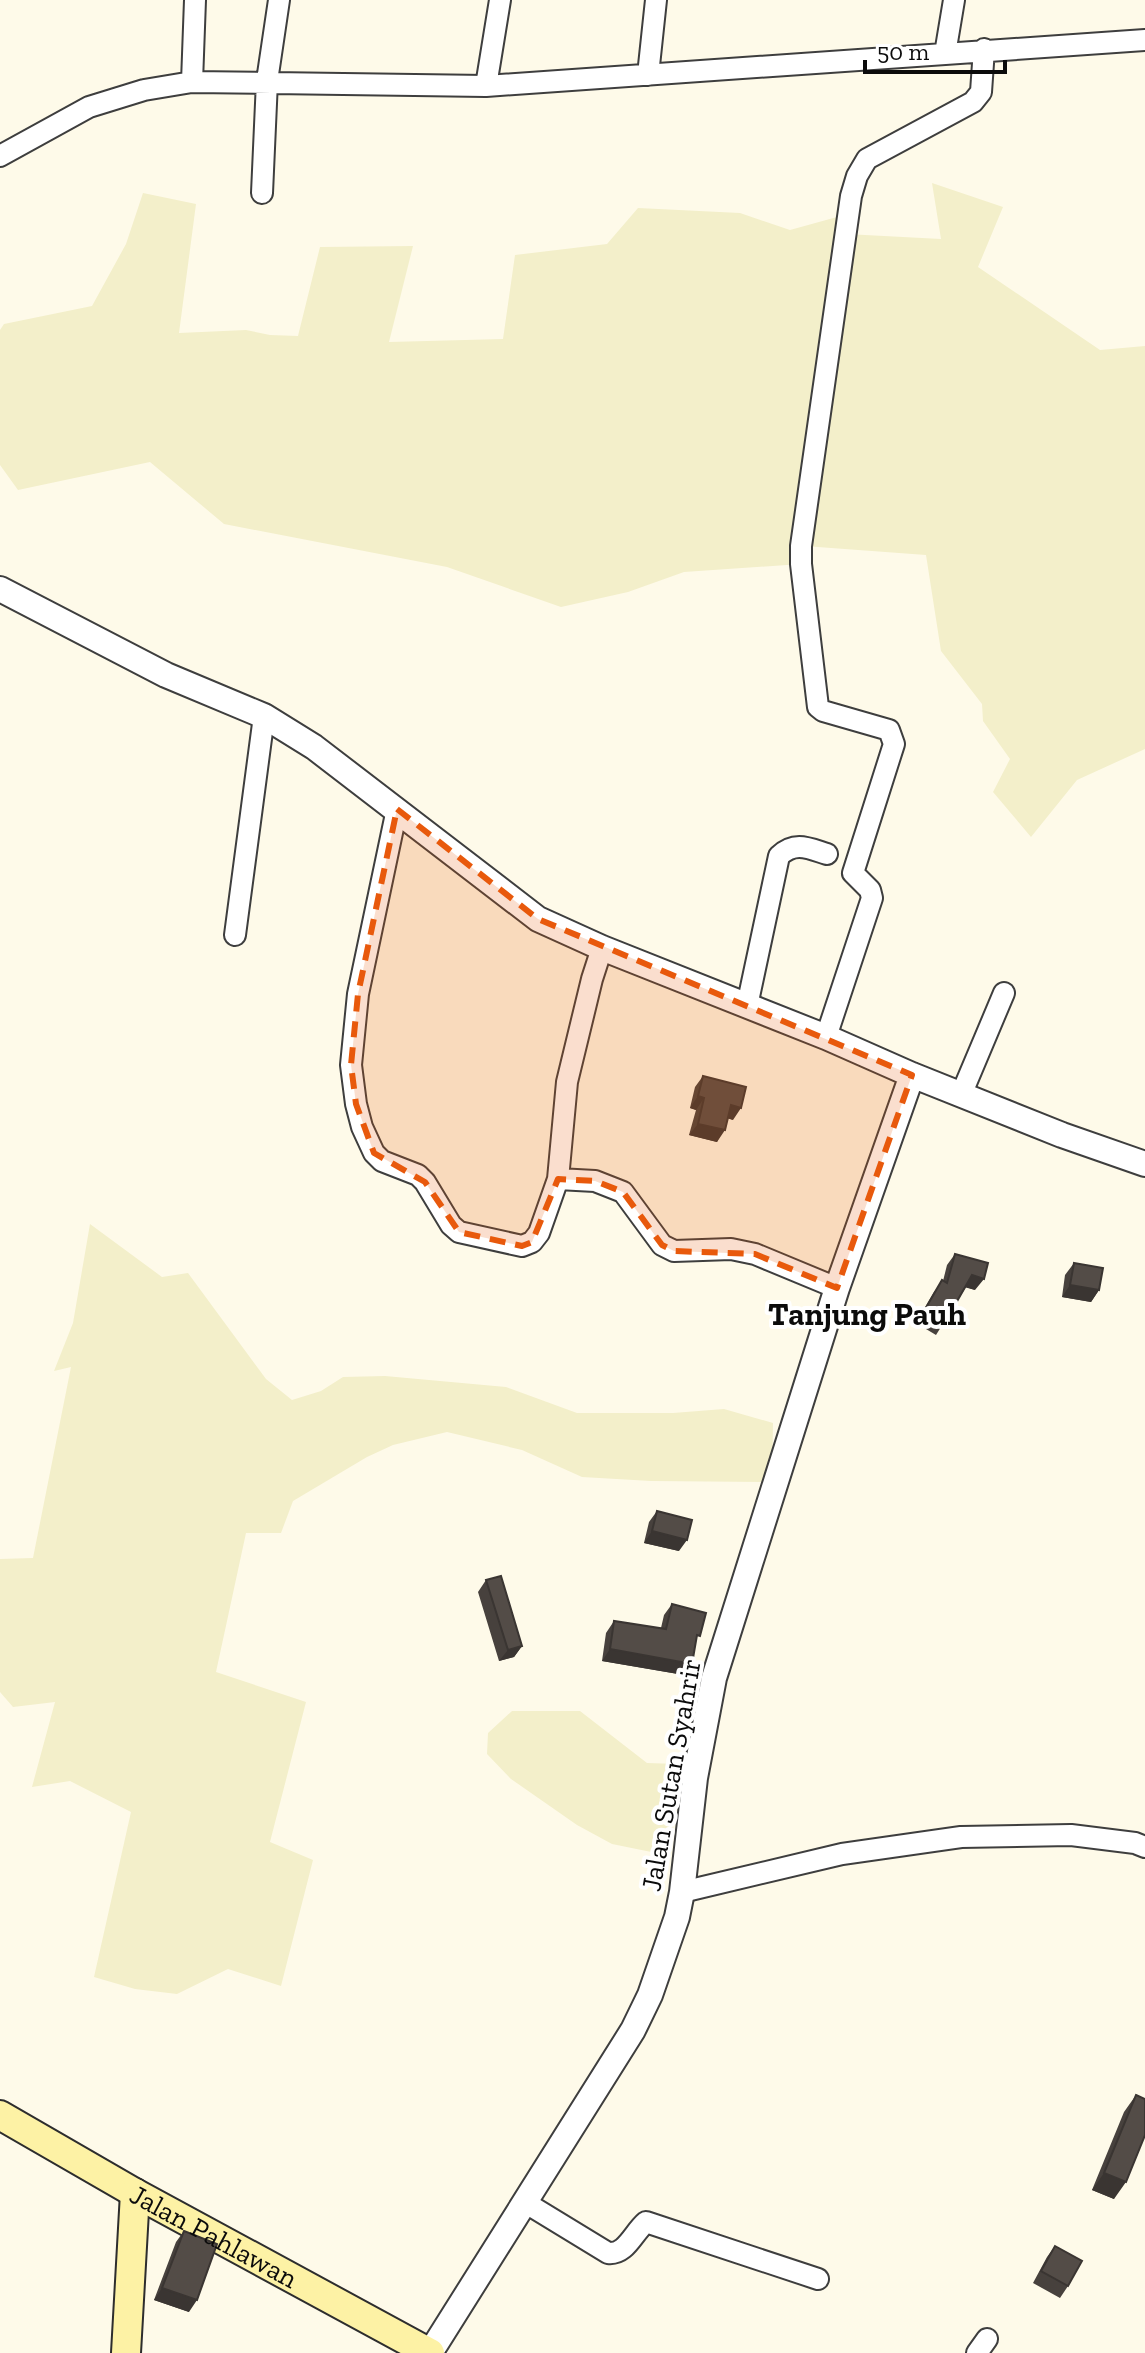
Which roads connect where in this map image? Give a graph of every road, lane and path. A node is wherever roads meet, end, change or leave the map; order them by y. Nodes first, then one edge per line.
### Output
1 (195, 0) edge
2 (279, 0) edge
3 (500, 0) edge
4 (656, 0) edge
5 (954, 0) edge
6 (1145, 40) edge
7 (984, 49) junction
8 (945, 54) junction
9 (648, 75) junction
10 (267, 81) junction
11 (192, 82) junction
12 (486, 86) junction
13 (0, 156) edge
14 (262, 193) dead end
15 (0, 589) edge
16 (264, 716) junction
17 (397, 809) junction
18 (827, 854) dead end
19 (235, 935) dead end
20 (602, 948) junction
21 (1004, 993) dead end
22 (747, 1006) junction
23 (826, 1037) junction
24 (912, 1075) junction
25 (961, 1095) junction
26 (1145, 1164) edge
27 (558, 1179) junction
28 (837, 1288) junction
29 (1145, 1847) edge
30 (682, 1892) junction
31 (0, 2115) edge
32 (135, 2193) junction
33 (526, 2203) junction
34 (818, 2279) dead end
35 (126, 2353) edge
36 (430, 2353) edge

1 - 11 street
2 - 10 street
3 - 12 street
4 - 9 street
5 - 8 street
6 - 7 street
7 - 8 street
7 - 23 street
8 - 9 street
9 - 12 street
10 - 11 street
10 - 12 street
10 - 14 street
11 - 13 street
15 - 16 street
16 - 17 street
16 - 19 street
17 - 20 street
17 - 27 street
18 - 22 street
20 - 22 street
20 - 27 street
21 - 25 street
22 - 23 street
23 - 24 street
24 - 25 street
24 - 28 street, Jalan Sutan Syahrir
25 - 26 street
27 - 28 street
28 - 30 street, Jalan Sutan Syahrir
29 - 30 street
30 - 33 street, Jalan Sutan Syahrir
31 - 32 main road, Jalan Pahlawan
32 - 35 main road
32 - 36 main road, Jalan Pahlawan
33 - 34 street
33 - 36 street, Jalan Sutan Syahrir

